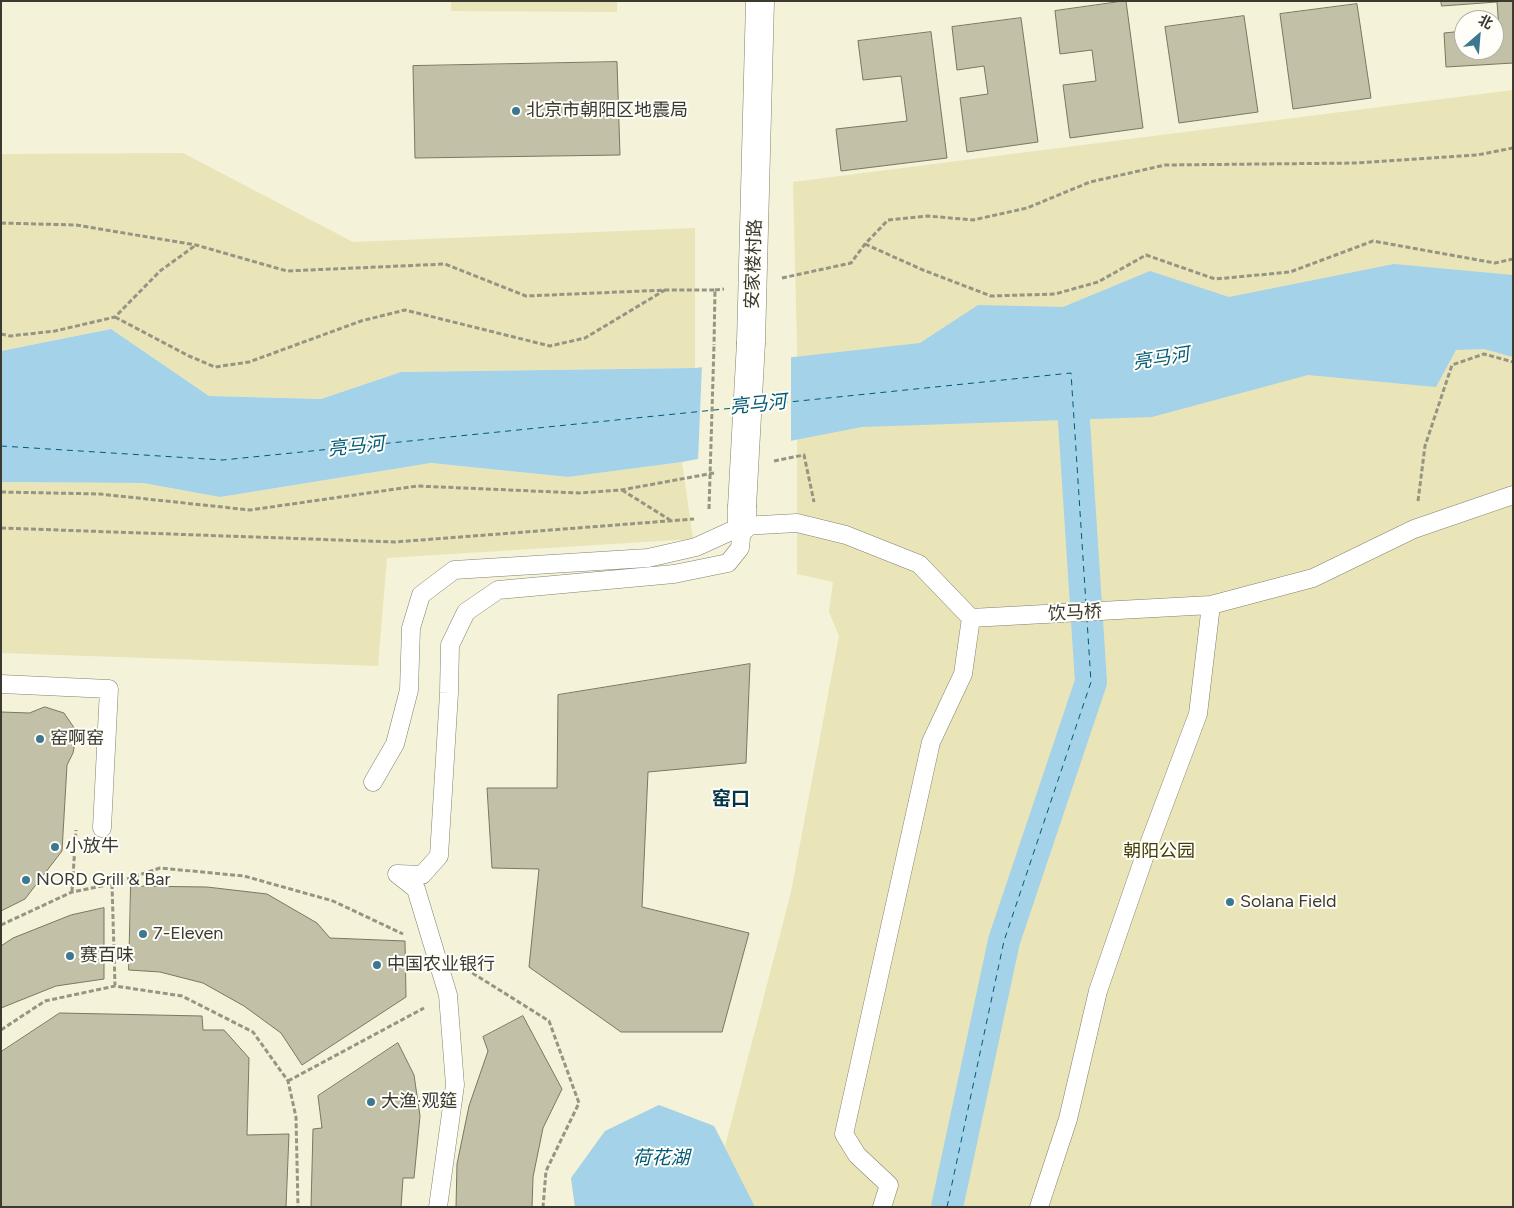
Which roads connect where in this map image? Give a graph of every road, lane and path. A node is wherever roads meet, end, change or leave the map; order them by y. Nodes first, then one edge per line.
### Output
1 (760, 1) edge
2 (1513, 148) edge
3 (1, 223) edge
4 (865, 244) junction
5 (196, 245) junction
6 (1513, 259) edge
7 (754, 285) junction
8 (666, 290) junction
9 (715, 290) junction
10 (115, 317) junction
11 (1, 334) edge
12 (1513, 362) edge
13 (804, 455) dead end
14 (1, 492) edge
15 (1513, 495) edge
16 (709, 509) dead end
17 (742, 516) junction
18 (699, 518) dead end
19 (671, 521) junction
20 (1, 528) edge
21 (820, 528) junction
22 (1414, 529) junction
23 (1211, 605) junction
24 (971, 618) junction
25 (1, 684) edge
26 (372, 782) dead end
27 (102, 828) dead end
28 (112, 884) junction
29 (1, 925) edge
30 (435, 949) junction
31 (115, 986) junction
32 (448, 995) junction
33 (1, 1030) edge
34 (288, 1080) junction
35 (298, 1207) edge
36 (438, 1207) edge
37 (543, 1207) edge
38 (882, 1207) edge
39 (1039, 1207) edge

1 - 7 street, 安家楼村路
2 - 4 path
3 - 5 path
4 - 6 path
4 - 7 path
5 - 8 path
5 - 10 path
7 - 9 path
7 - 17 street, 安家楼村路, bridge
8 - 9 path
8 - 10 path
9 - 16 path, bridge
10 - 11 path
12 - 22 path
13 - 21 path
14 - 19 path
15 - 22 lane, 饮马桥
17 - 21 lane
17 - 26 lane
17 - 30 lane
18 - 19 path
19 - 20 path
21 - 24 lane
22 - 23 lane, 饮马桥
23 - 24 lane, 饮马桥
23 - 39 lane
24 - 38 lane
25 - 27 lane
28 - 29 path
28 - 30 path
28 - 31 path
30 - 32 lane
30 - 37 path
31 - 33 path
31 - 34 path
32 - 34 path
32 - 36 lane
34 - 35 path

